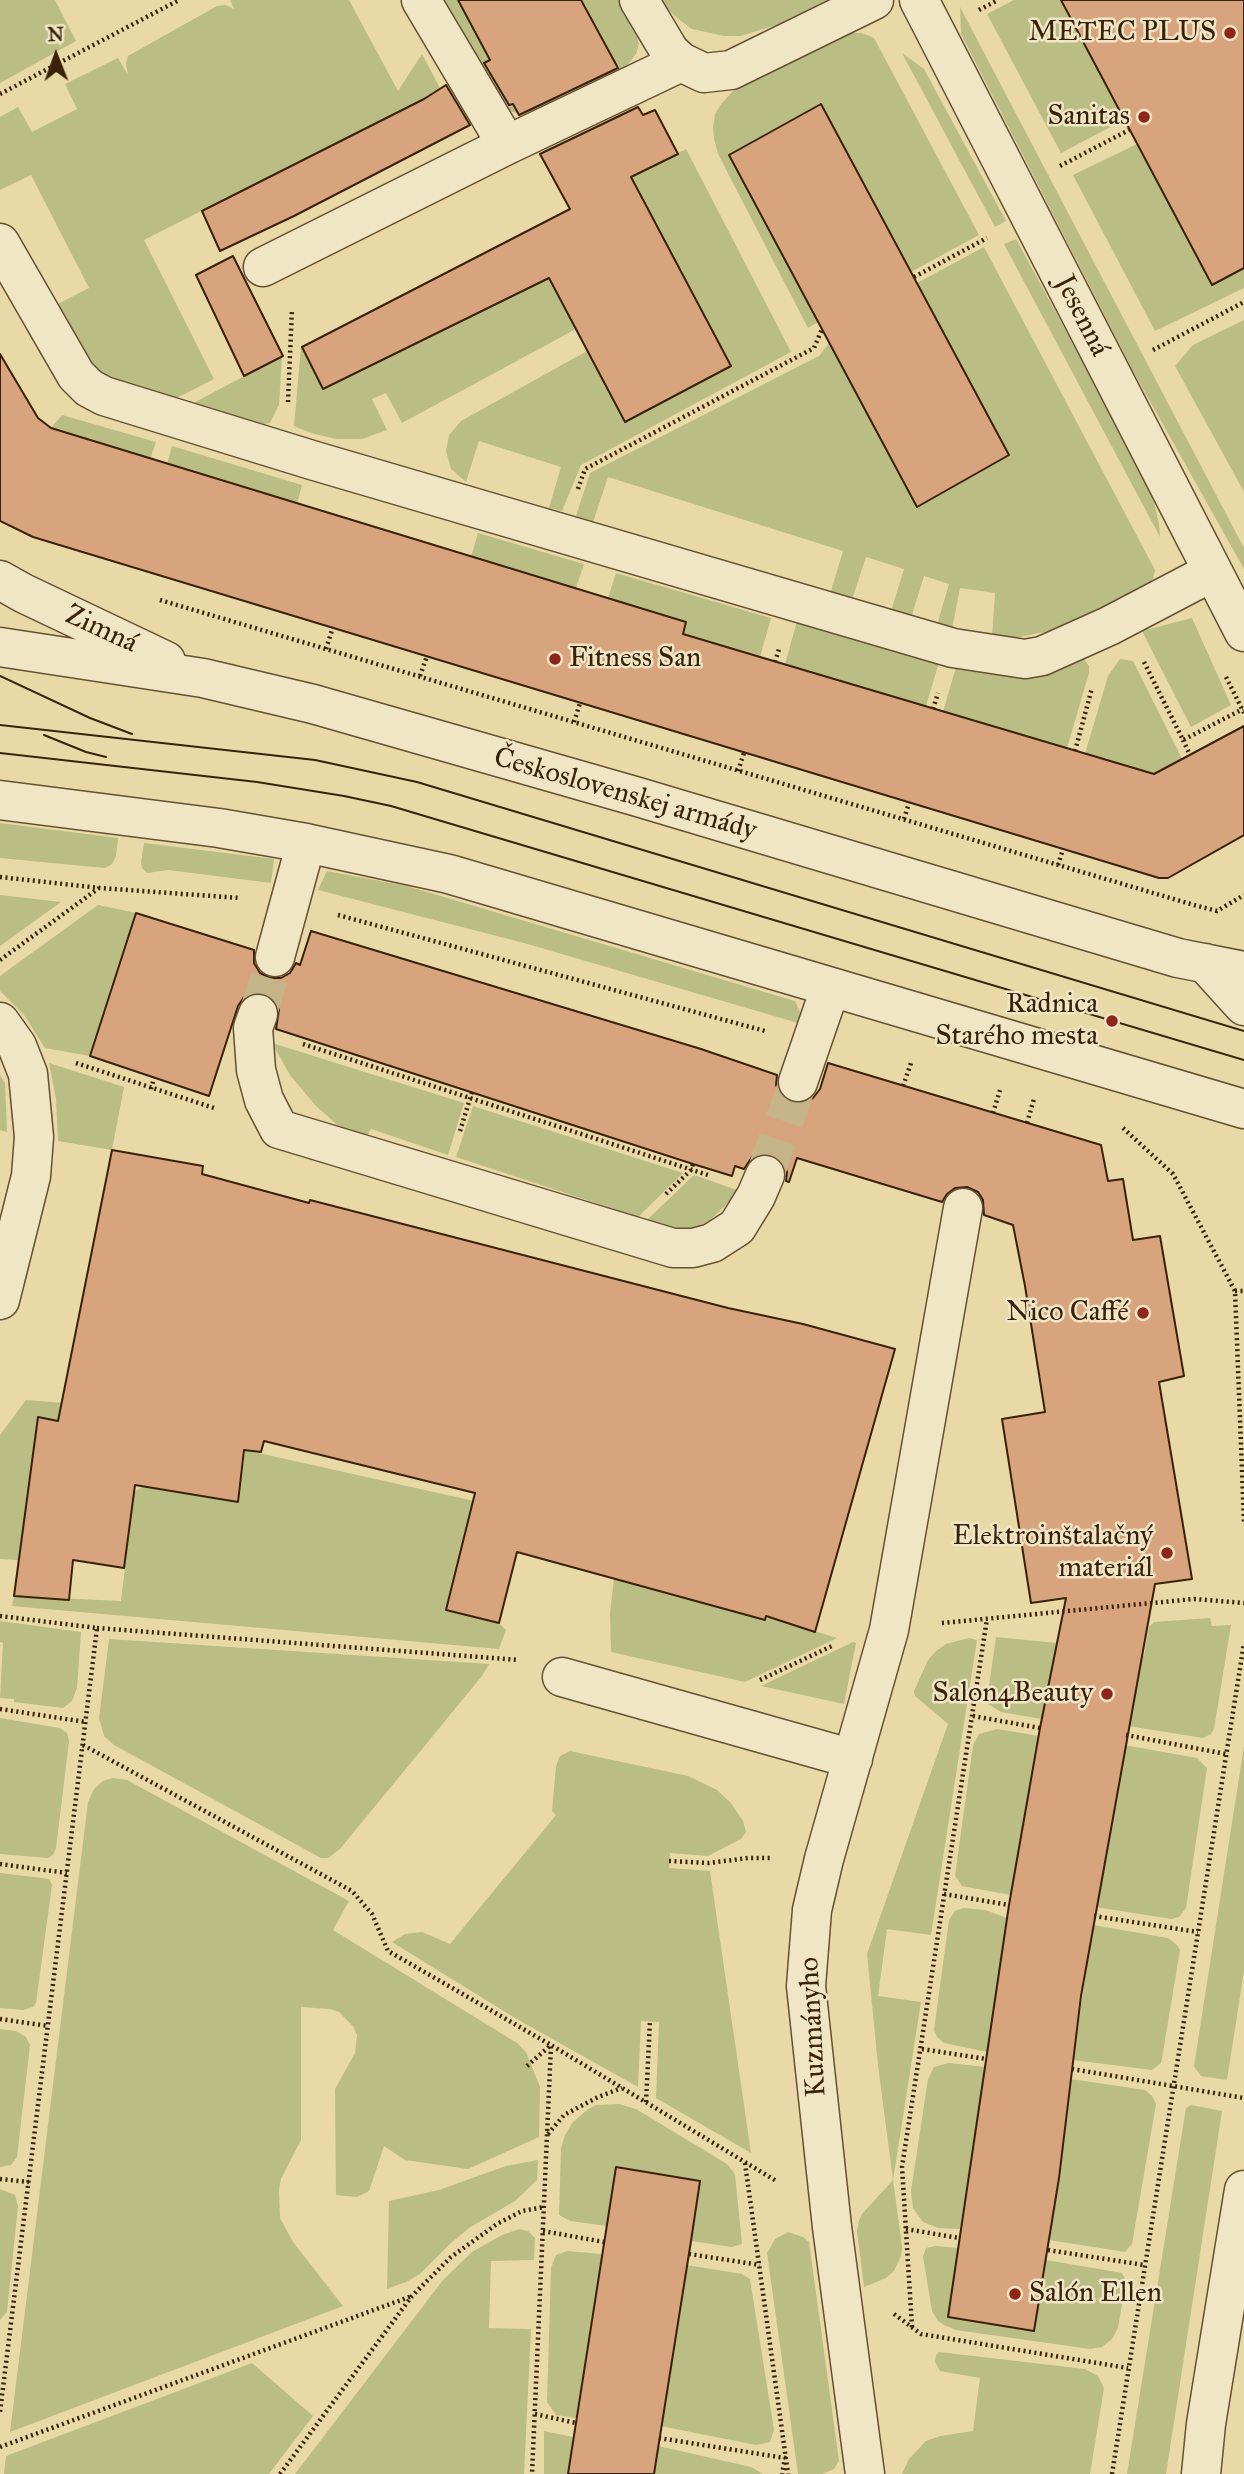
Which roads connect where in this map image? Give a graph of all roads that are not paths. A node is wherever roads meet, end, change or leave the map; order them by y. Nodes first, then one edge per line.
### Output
1 (421, 0) edge
2 (639, 0) edge
3 (874, 0) edge
4 (919, 0) edge
5 (681, 62) junction
6 (507, 145) junction
7 (0, 243) edge
8 (279, 260) road end
9 (1212, 572) junction
10 (0, 580) edge
11 (1244, 632) edge
12 (0, 647) edge
13 (203, 678) junction
14 (0, 800) edge
15 (306, 843) junction
16 (1244, 956) edge
17 (275, 957) tunnel mouth
18 (1205, 963) junction
19 (1244, 971) edge
20 (831, 989) junction
21 (1244, 1006) edge
22 (256, 1021) tunnel mouth
23 (8, 1034) edge
24 (798, 1082) tunnel mouth
25 (1197, 1097) junction
26 (1244, 1109) edge
27 (1244, 1129) edge
28 (762, 1183) tunnel mouth
29 (963, 1208) dead end
30 (0, 1300) edge
31 (562, 1677) dead end
32 (853, 1759) junction
33 (1244, 2190) edge
34 (865, 2474) edge
35 (1201, 2474) edge

1 - 6 street
2 - 5 street
3 - 5 street
4 - 9 street, Jesenná
5 - 6 street
6 - 8 street
7 - 9 street
9 - 11 street, Jesenná
10 - 13 street, Zimná
12 - 13 street, Československej armády
13 - 18 street, Československej armády
14 - 15 street
15 - 17 street
15 - 20 street
16 - 18 street
18 - 19 street, Československej armády
18 - 21 street
20 - 24 street
20 - 25 street
22 - 28 street
23 - 30 street
25 - 26 street
25 - 27 street
29 - 32 street, Kuzmányho
31 - 32 street
32 - 34 street, Kuzmányho
33 - 35 street

